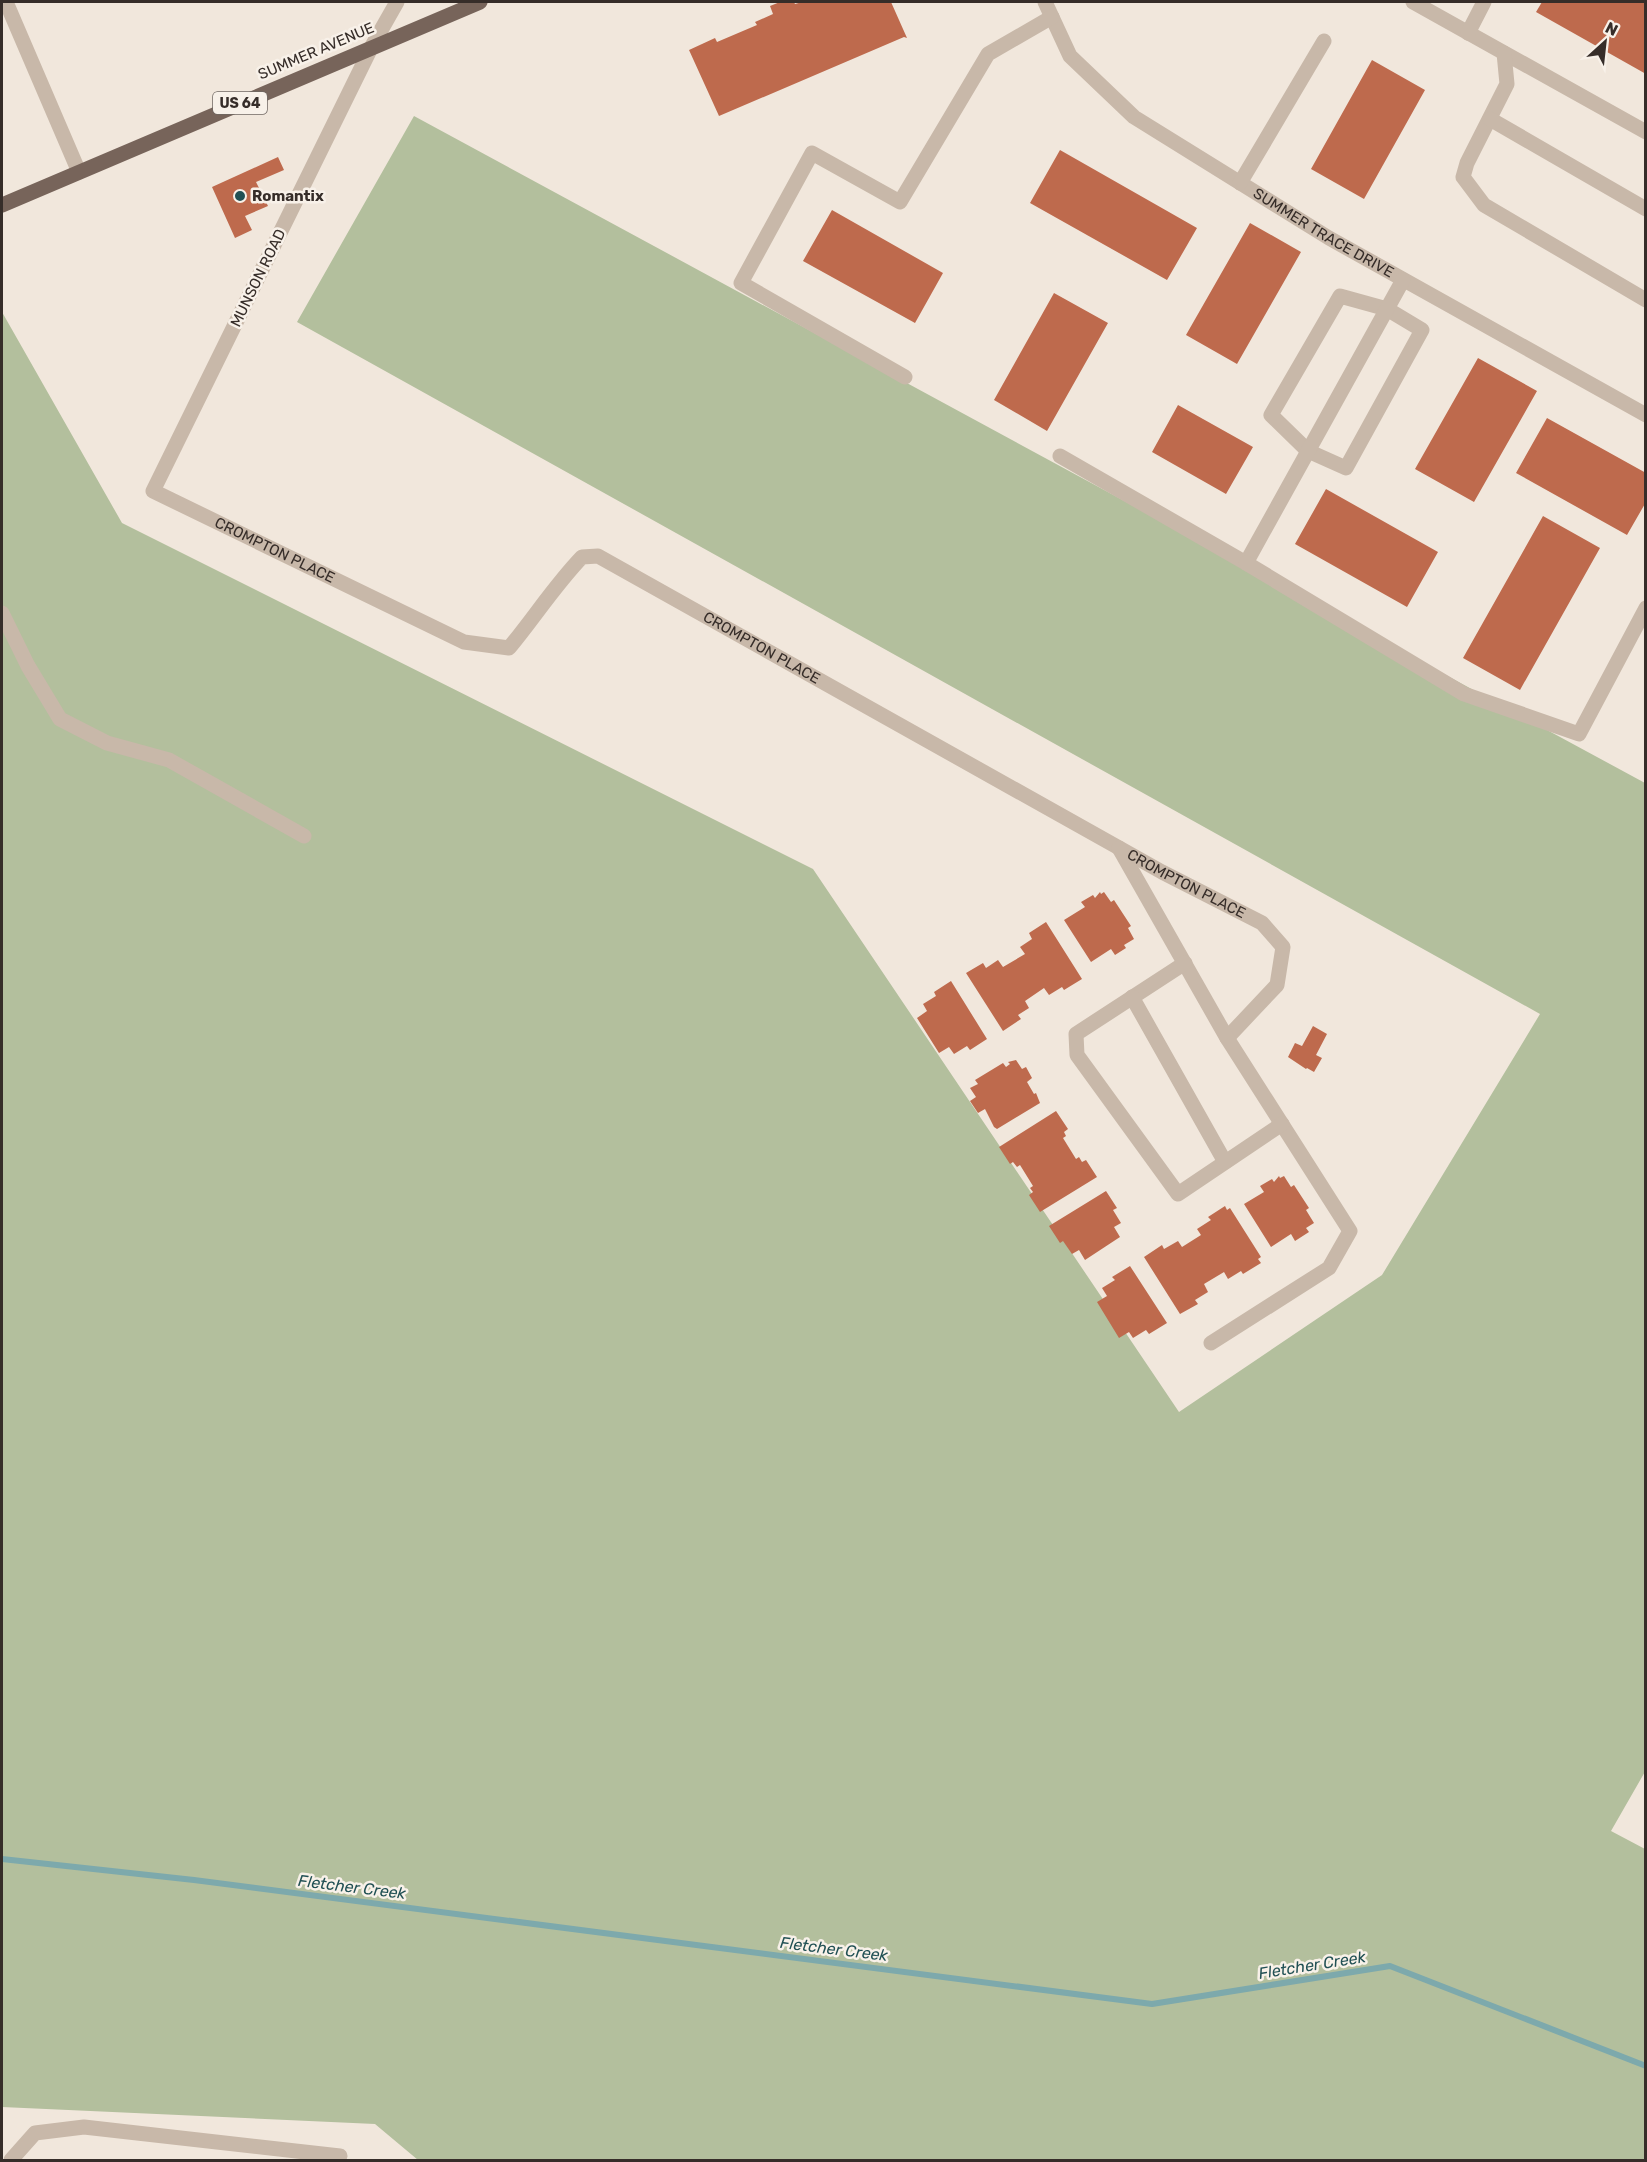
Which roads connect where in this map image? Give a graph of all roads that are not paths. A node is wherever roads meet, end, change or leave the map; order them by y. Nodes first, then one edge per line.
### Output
1 (6, 2) edge
2 (397, 2) edge
3 (480, 2) edge
4 (1045, 2) edge
5 (1413, 2) edge
6 (1484, 2) edge
7 (1052, 17) junction
8 (1468, 33) junction
9 (1324, 41) dead end
10 (372, 46) junction
11 (1504, 52) junction
12 (1490, 118) junction
13 (1646, 132) edge
14 (79, 172) junction
15 (1240, 183) junction
16 (2, 205) edge
17 (1646, 209) edge
18 (1403, 280) junction
19 (1646, 300) edge
20 (1387, 309) junction
21 (904, 377) dead end
22 (1646, 415) edge
23 (1308, 451) junction
24 (1060, 456) dead end
25 (153, 491) joint
26 (1246, 563) junction
27 (1646, 608) edge
28 (2, 613) edge
29 (304, 836) dead end
30 (1119, 848) junction
31 (1185, 963) junction
32 (1132, 997) junction
33 (1227, 1038) junction
34 (1282, 1124) junction
35 (1225, 1162) junction
36 (1211, 1342) dead end
37 (340, 2156) dead end
38 (11, 2160) edge

1 - 14 street
2 - 10 street, MUNSON ROAD
3 - 10 main road, SUMMER AVENUE / US 64
4 - 7 street, SUMMER TRACE DRIVE
5 - 8 street
6 - 8 street
7 - 15 street, SUMMER TRACE DRIVE
7 - 21 street
8 - 11 street
9 - 15 street
10 - 14 main road, SUMMER AVENUE / US 64
10 - 25 street, MUNSON ROAD
11 - 12 street
11 - 13 street
12 - 17 street
12 - 19 street
14 - 16 main road, SUMMER AVENUE / US 64
15 - 18 street, SUMMER TRACE DRIVE
18 - 20 street
18 - 22 street, SUMMER TRACE DRIVE
20 - 23 street
20 - 23 street
20 - 23 street
23 - 26 street
24 - 26 street
25 - 30 street, CROMPTON PLACE
26 - 27 street
28 - 29 street
30 - 31 street
30 - 33 street, CROMPTON PLACE
31 - 32 street
31 - 33 street
32 - 35 street
32 - 35 street
33 - 34 street
34 - 35 street
34 - 36 street
37 - 38 street

